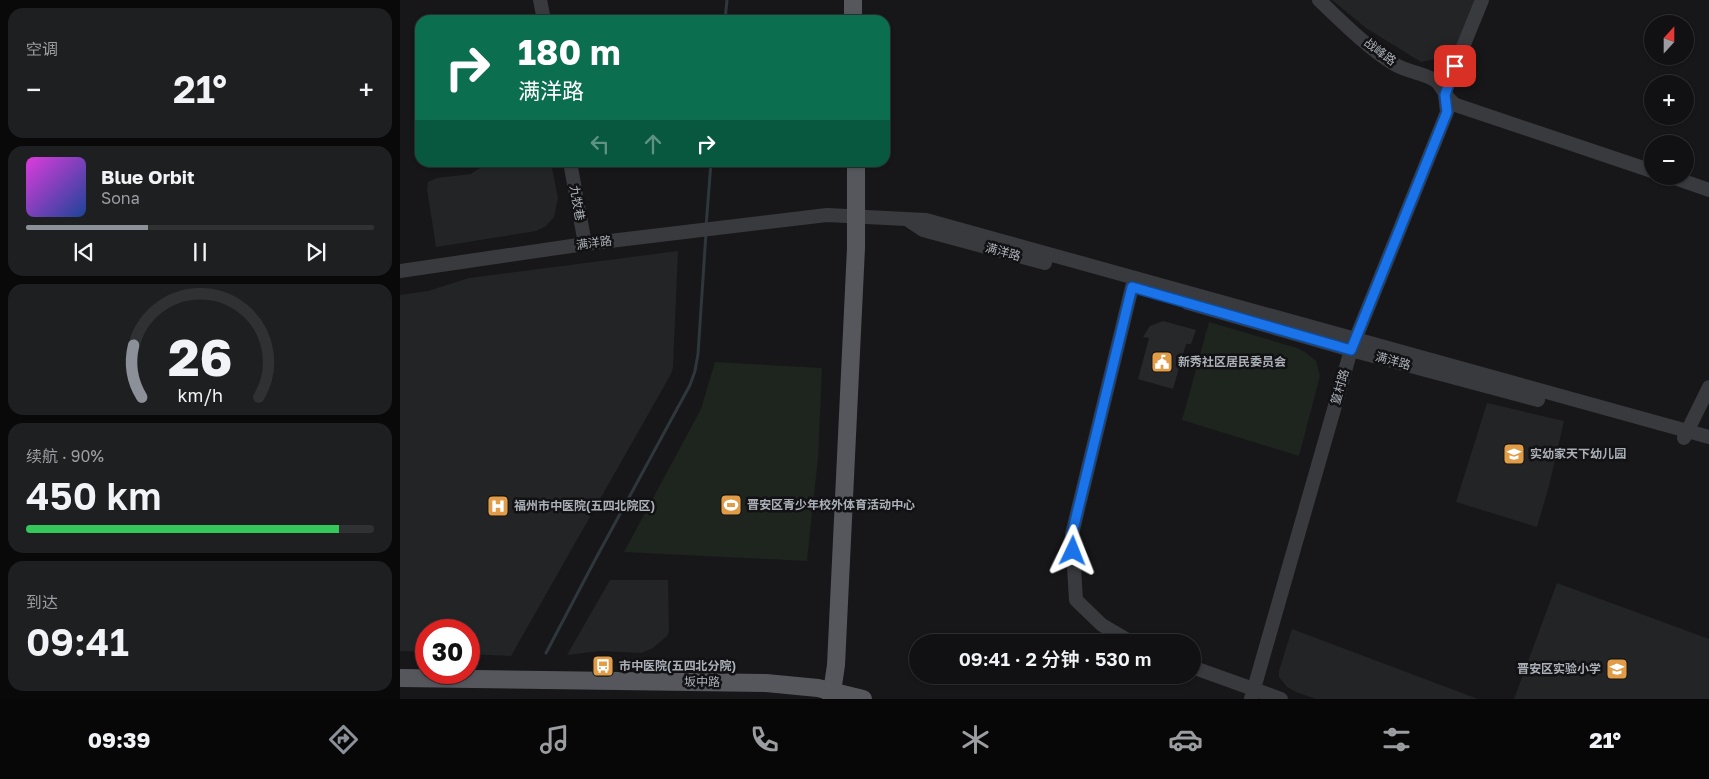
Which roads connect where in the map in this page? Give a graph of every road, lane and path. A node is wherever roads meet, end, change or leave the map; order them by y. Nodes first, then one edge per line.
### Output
1 (540, 0) edge
2 (853, 0) edge
3 (864, 0) edge
4 (1319, 0) edge
5 (1482, 0) edge
6 (543, 15) edge
7 (853, 15) edge
8 (865, 15) edge
9 (1445, 95) junction
10 (571, 167) edge
11 (857, 167) edge
12 (867, 167) edge
13 (1644, 168) edge
14 (1694, 185) edge
15 (1709, 190) edge
16 (862, 217) junction
17 (908, 220) junction
18 (585, 244) junction
19 (400, 272) edge
20 (1132, 287) junction
21 (1353, 344) junction
22 (1709, 386) edge
23 (1685, 435) junction
24 (1709, 437) edge
25 (1709, 446) edge
26 (1117, 634) edge
27 (1201, 671) edge
28 (400, 678) edge
29 (1252, 694) edge
30 (838, 695) edge
31 (863, 699) edge
32 (1281, 699) edge

1 - 6 street
2 - 7 main road
3 - 8 main road
4 - 9 street, 战峰路
5 - 9 street, 篁村路
9 - 13 street, 战峰路
9 - 21 street, 篁村路
10 - 18 street, 九牧巷
11 - 16 main road
12 - 16 main road
14 - 15 street
16 - 17 street, 满洋路
16 - 18 street, 满洋路
16 - 30 main road
17 - 20 street, 满洋路
17 - 21 street, 满洋路
18 - 19 street, 满洋路
20 - 21 street, 满洋路
20 - 26 street
21 - 23 street, 满洋路
21 - 29 street, 篁村路
22 - 23 street
23 - 24 street, 满洋路
23 - 25 street, 满洋路
27 - 29 street
28 - 30 main road, 坂中路
29 - 32 street
30 - 31 main road, 坂中路

